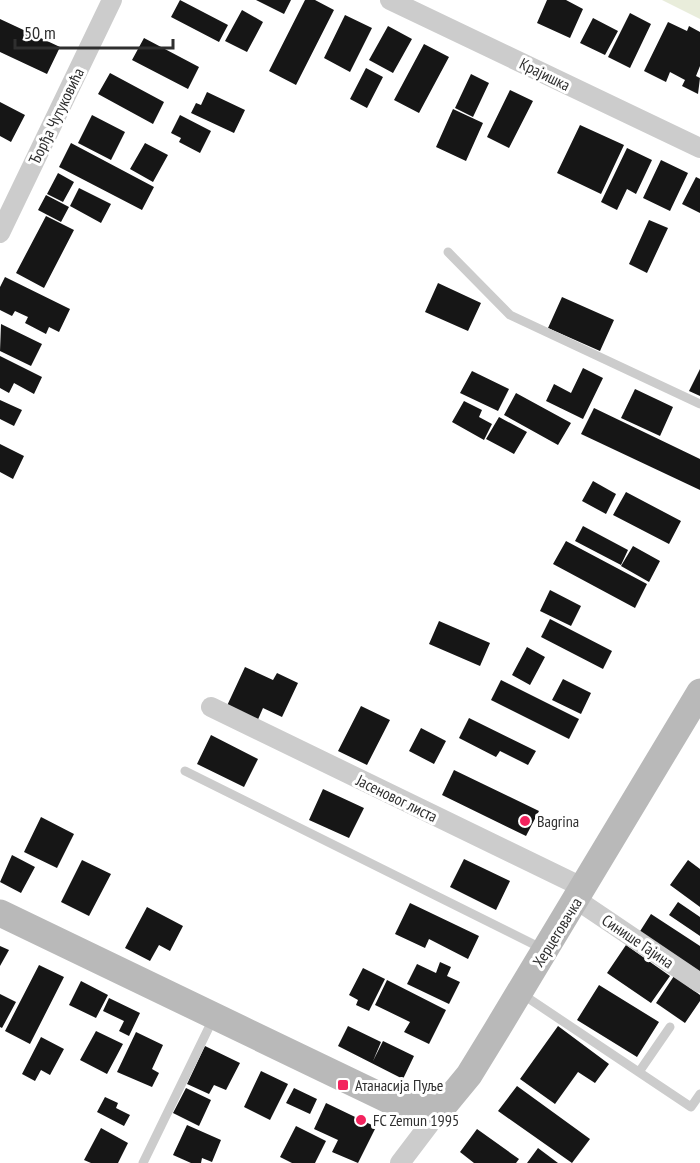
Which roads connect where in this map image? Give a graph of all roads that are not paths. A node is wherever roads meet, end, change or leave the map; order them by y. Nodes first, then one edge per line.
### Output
1 (112, 0) edge
2 (390, 0) edge
3 (700, 148) edge
4 (0, 233) edge
5 (448, 252) dead end
6 (700, 404) edge
7 (700, 692) edge
8 (211, 707) dead end
9 (185, 771) dead end
10 (580, 894) junction
11 (0, 913) edge
12 (546, 950) junction
13 (700, 983) edge
14 (520, 992) junction
15 (214, 1017) junction
16 (670, 1027) dead end
17 (639, 1072) junction
18 (700, 1094) edge
19 (441, 1109) junction
20 (143, 1163) edge
21 (400, 1163) edge

1 - 4 street, Ђорђа Чутуковића
2 - 3 street, Крајишка
5 - 6 lane
7 - 10 street, Херцеговачка
8 - 10 street, Јасеновог листа
9 - 12 lane
10 - 12 street, Херцеговачка
10 - 13 street, Синише Гајина
11 - 15 street
12 - 14 street, Херцеговачка
14 - 17 lane
14 - 19 street, Херцеговачка
15 - 19 street
15 - 20 lane
16 - 17 lane
17 - 18 lane
19 - 21 street, Херцеговачка

